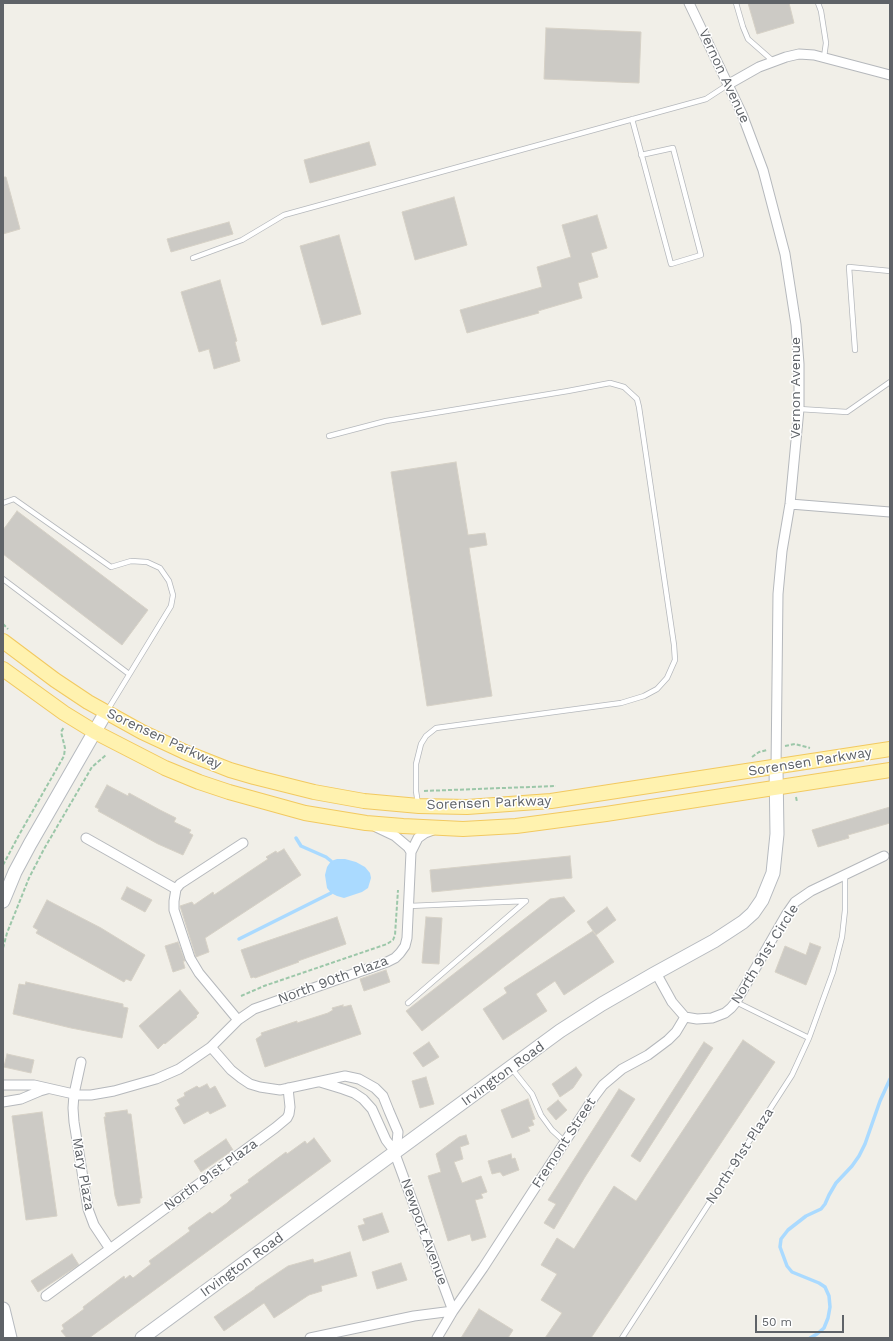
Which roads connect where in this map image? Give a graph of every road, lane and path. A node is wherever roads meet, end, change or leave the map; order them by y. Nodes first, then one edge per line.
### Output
1 (689, 3) edge
2 (736, 3) edge
3 (818, 3) edge
4 (824, 57) junction
5 (773, 61) junction
6 (890, 75) edge
7 (729, 84) junction
8 (632, 119) junction
9 (641, 155) junction
10 (193, 258) dead end
11 (890, 271) edge
12 (855, 350) dead end
13 (890, 382) edge
14 (799, 408) junction
15 (329, 436) dead end
16 (3, 503) edge
17 (790, 504) junction
18 (890, 512) edge
19 (3, 579) edge
20 (3, 624) edge
21 (6, 635) edge
22 (3, 669) edge
23 (129, 674) junction
24 (106, 712) junction
25 (61, 732) dead end
26 (95, 732) junction
27 (890, 749) edge
28 (759, 752) dead end
29 (106, 755) dead end
30 (749, 758) dead end
31 (776, 768) junction
32 (890, 770) edge
33 (558, 786) dead end
34 (776, 788) junction
35 (432, 790) dead end
36 (419, 806) junction
37 (366, 823) junction
38 (442, 828) junction
39 (86, 838) dead end
40 (243, 843) dead end
41 (411, 852) junction
42 (884, 856) dead end
43 (3, 866) edge
44 (845, 875) junction
45 (398, 886) dead end
46 (176, 889) junction
47 (3, 901) edge
48 (409, 906) junction
49 (3, 948) edge
50 (656, 972) junction
51 (241, 996) dead end
52 (736, 1002) junction
53 (408, 1003) dead end
54 (685, 1017) junction
55 (238, 1020) junction
56 (809, 1038) junction
57 (211, 1047) junction
58 (81, 1062) dead end
59 (511, 1068) junction
60 (318, 1082) junction
61 (3, 1085) edge
62 (288, 1088) junction
63 (51, 1089) junction
64 (74, 1094) junction
65 (3, 1102) edge
66 (564, 1141) junction
67 (396, 1153) junction
68 (110, 1249) junction
69 (46, 1296) dead end
70 (3, 1309) edge
71 (453, 1310) junction
72 (10, 1338) edge
73 (142, 1338) edge
74 (310, 1338) edge
75 (437, 1338) edge
76 (622, 1338) edge

1 - 7 street, Vernon Avenue
2 - 5 lane
3 - 4 lane
4 - 5 street
4 - 6 street
5 - 7 street
7 - 8 lane
7 - 14 street, Vernon Avenue
8 - 9 lane
8 - 10 lane
9 - 9 lane
11 - 12 lane
13 - 14 lane
14 - 17 street, Vernon Avenue
15 - 36 lane
16 - 23 lane
17 - 18 street
17 - 31 street, Vernon Avenue
19 - 23 lane
20 - 21 path
21 - 24 main road, Sorensen Parkway
22 - 26 main road, Sorensen Parkway
23 - 24 lane
24 - 26 street
24 - 36 main road, Sorensen Parkway
25 - 43 path
26 - 37 main road, Sorensen Parkway
26 - 47 street
27 - 31 main road, Sorensen Parkway
28 - 30 path
29 - 49 path
31 - 34 street, Irvington Road
31 - 36 main road, Sorensen Parkway
32 - 34 main road, Sorensen Parkway
33 - 35 path
34 - 38 main road, Sorensen Parkway
34 - 50 street, Irvington Road
37 - 38 main road, Sorensen Parkway
37 - 41 street
38 - 41 street
39 - 46 street
40 - 46 street
41 - 48 street, North 90th Plaza
42 - 44 street, North 91st Circle
44 - 52 street, North 91st Circle
44 - 56 lane, North 91st Plaza
45 - 51 path
46 - 55 street
48 - 53 lane
48 - 55 street, North 90th Plaza
50 - 54 street
50 - 59 street, Irvington Road
52 - 54 street, North 91st Circle
52 - 56 lane
54 - 66 street, Fremont Street
55 - 57 street, North 90th Plaza
56 - 76 lane, North 91st Plaza
57 - 62 street
57 - 64 street
58 - 64 street, Mary Plaza
59 - 66 lane
59 - 67 street, Irvington Road
60 - 62 street
60 - 67 street
60 - 67 street
61 - 63 street
62 - 68 street, North 91st Plaza
63 - 64 street
63 - 65 street
64 - 68 street, Mary Plaza
66 - 71 street, Fremont Street
67 - 71 street, Newport Avenue
67 - 73 street, Irvington Road
68 - 69 street, North 91st Plaza
70 - 72 street
71 - 74 street
71 - 75 street, Fremont Street

